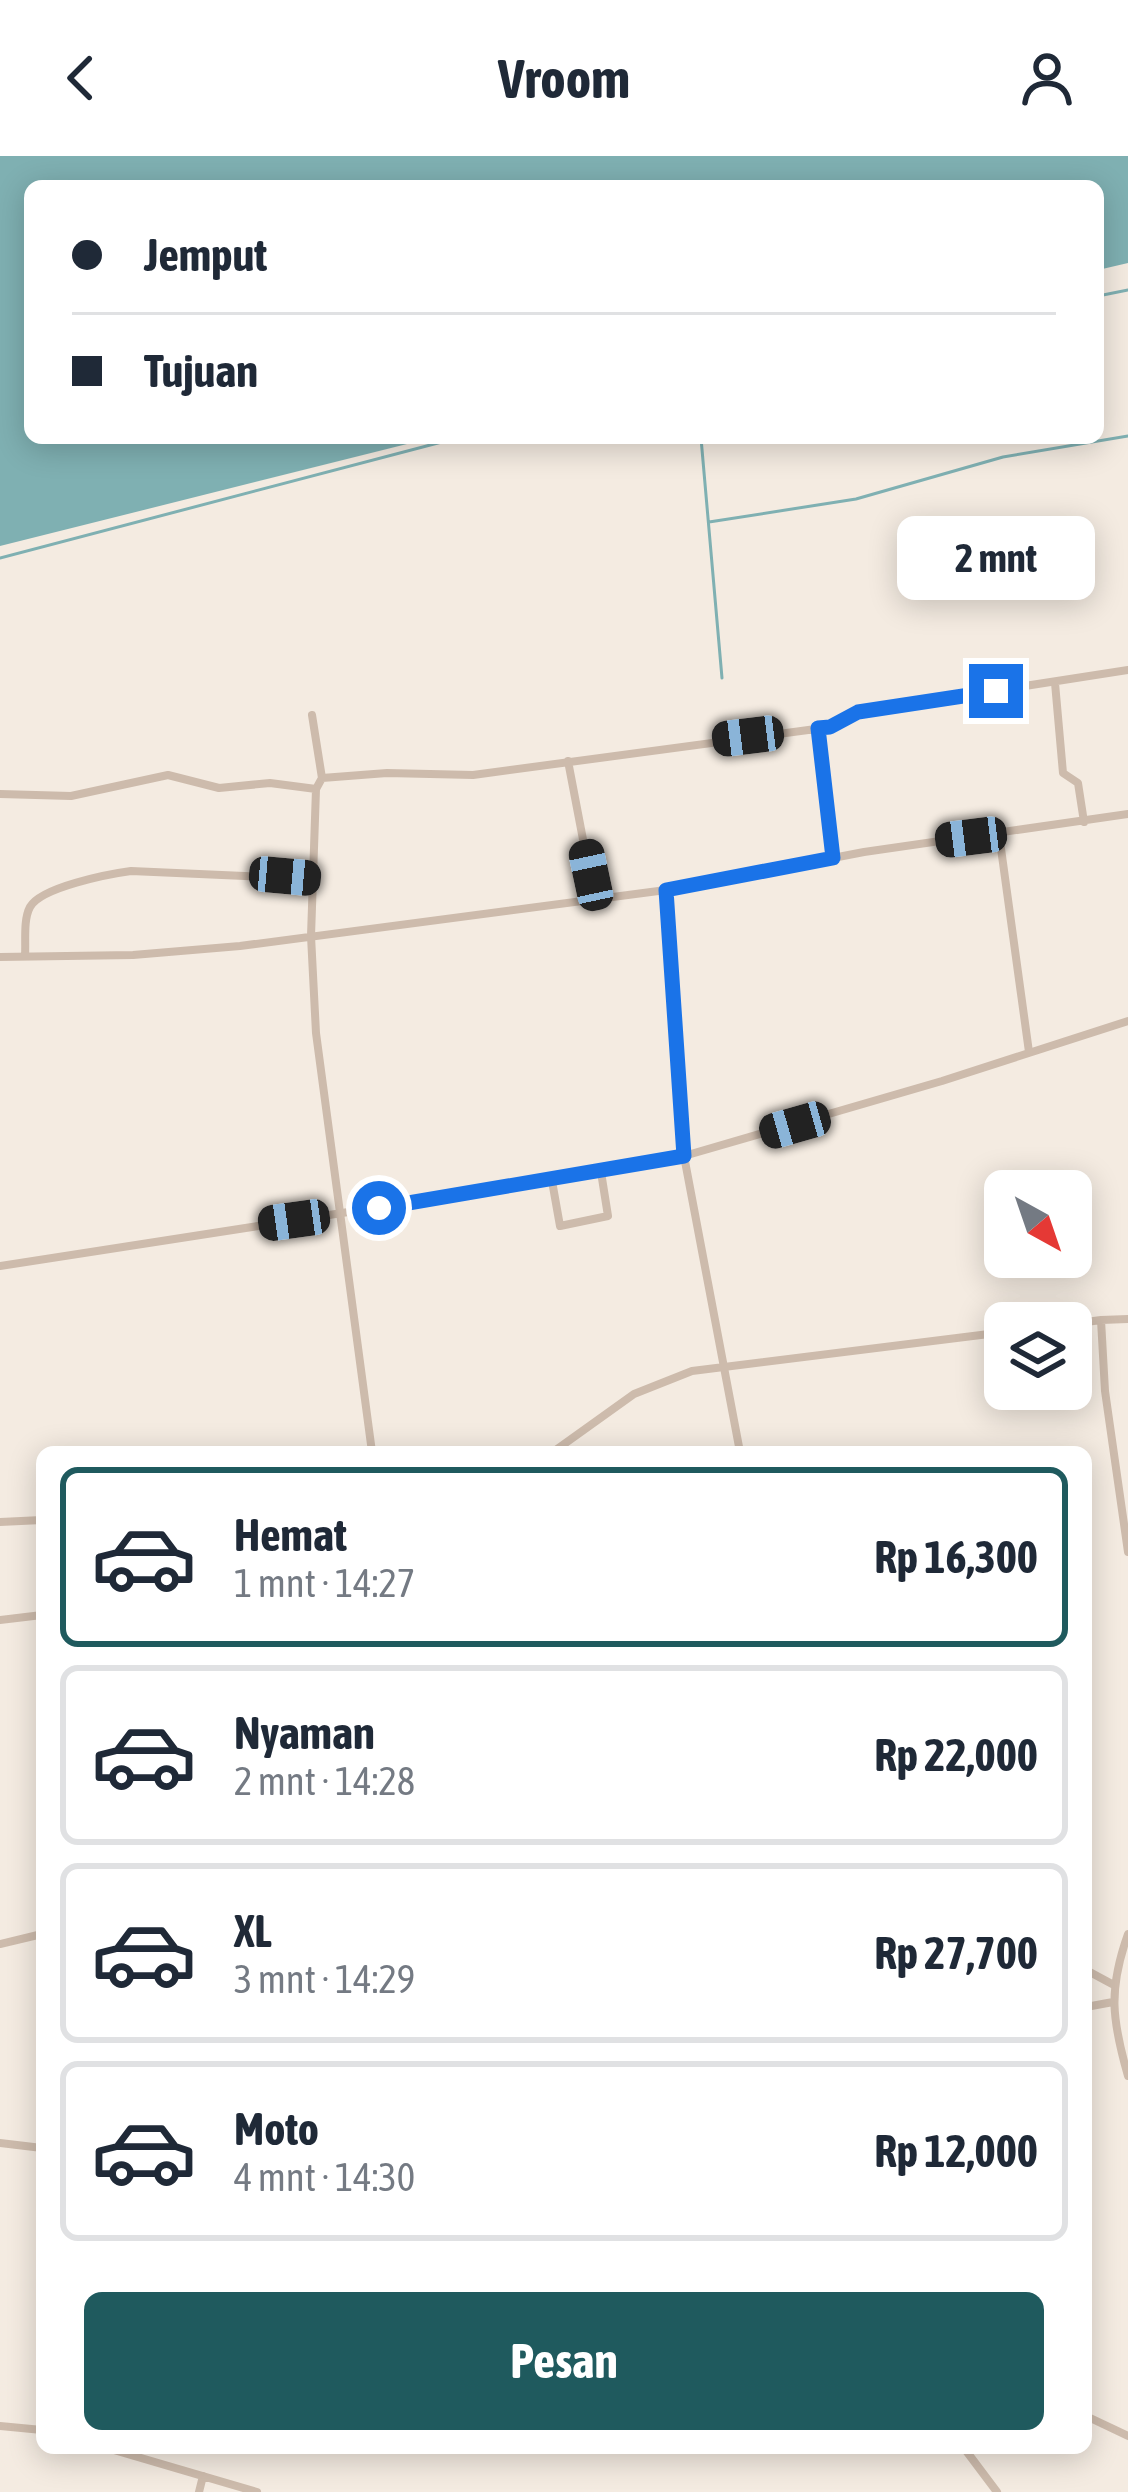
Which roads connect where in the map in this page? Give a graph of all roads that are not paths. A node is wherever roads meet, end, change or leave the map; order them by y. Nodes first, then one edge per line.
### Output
1 (1128, 670) edge
2 (1055, 683) junction
3 (312, 716) dead end
4 (818, 728) junction
5 (568, 760) junction
6 (322, 778) junction
7 (316, 789) junction
8 (0, 794) edge
9 (1128, 814) edge
10 (1084, 823) junction
11 (999, 834) junction
12 (833, 858) junction
13 (312, 879) junction
14 (666, 890) junction
15 (594, 897) junction
16 (311, 936) junction
17 (0, 957) edge
18 (26, 957) junction
19 (1128, 1021) edge
20 (1029, 1052) junction
21 (684, 1156) junction
22 (601, 1172) junction
23 (552, 1180) junction
24 (341, 1214) junction
25 (0, 1266) edge
26 (1128, 1319) edge
27 (1101, 1320) junction
28 (1092, 1321) edge
29 (984, 1334) edge
30 (726, 1364) junction
31 (371, 1446) edge
32 (562, 1446) edge
33 (739, 1446) edge
34 (36, 1520) edge
35 (0, 1522) edge
36 (1128, 1552) edge
37 (36, 1617) edge
38 (0, 1620) edge
39 (1128, 1934) edge
40 (36, 1935) edge
41 (0, 1944) edge
42 (1092, 1975) edge
43 (1113, 1993) junction
44 (1128, 1995) edge
45 (1092, 2004) edge
46 (1128, 2076) edge
47 (0, 2143) edge
48 (36, 2148) edge
49 (1092, 2419) edge
50 (0, 2426) edge
51 (36, 2429) edge
52 (1128, 2436) edge
53 (128, 2454) edge
54 (968, 2454) edge
55 (203, 2476) junction
56 (199, 2492) edge
57 (257, 2492) edge
58 (997, 2492) edge

1 - 2 street
2 - 4 street
2 - 10 street
3 - 6 street
4 - 5 street
4 - 12 street
5 - 6 street
5 - 15 street
6 - 7 street
7 - 8 street
7 - 13 street
9 - 10 street
10 - 11 street
11 - 12 street
11 - 20 street
12 - 14 street
13 - 16 street
13 - 18 street
14 - 15 street
14 - 21 street
15 - 16 street
16 - 18 street
16 - 24 street
17 - 18 street
19 - 20 street
20 - 21 street
21 - 22 street
21 - 30 street
22 - 23 street
22 - 23 street
23 - 24 street
24 - 25 street
24 - 31 street
26 - 27 street
27 - 28 street
27 - 36 street
29 - 30 street
30 - 32 street
30 - 33 street
34 - 35 street
37 - 38 street
39 - 43 street
40 - 41 street
42 - 43 street
43 - 44 street
43 - 45 street
43 - 46 street
47 - 48 street
49 - 52 street
50 - 51 street
53 - 55 street
54 - 58 street
55 - 56 street
55 - 57 street

